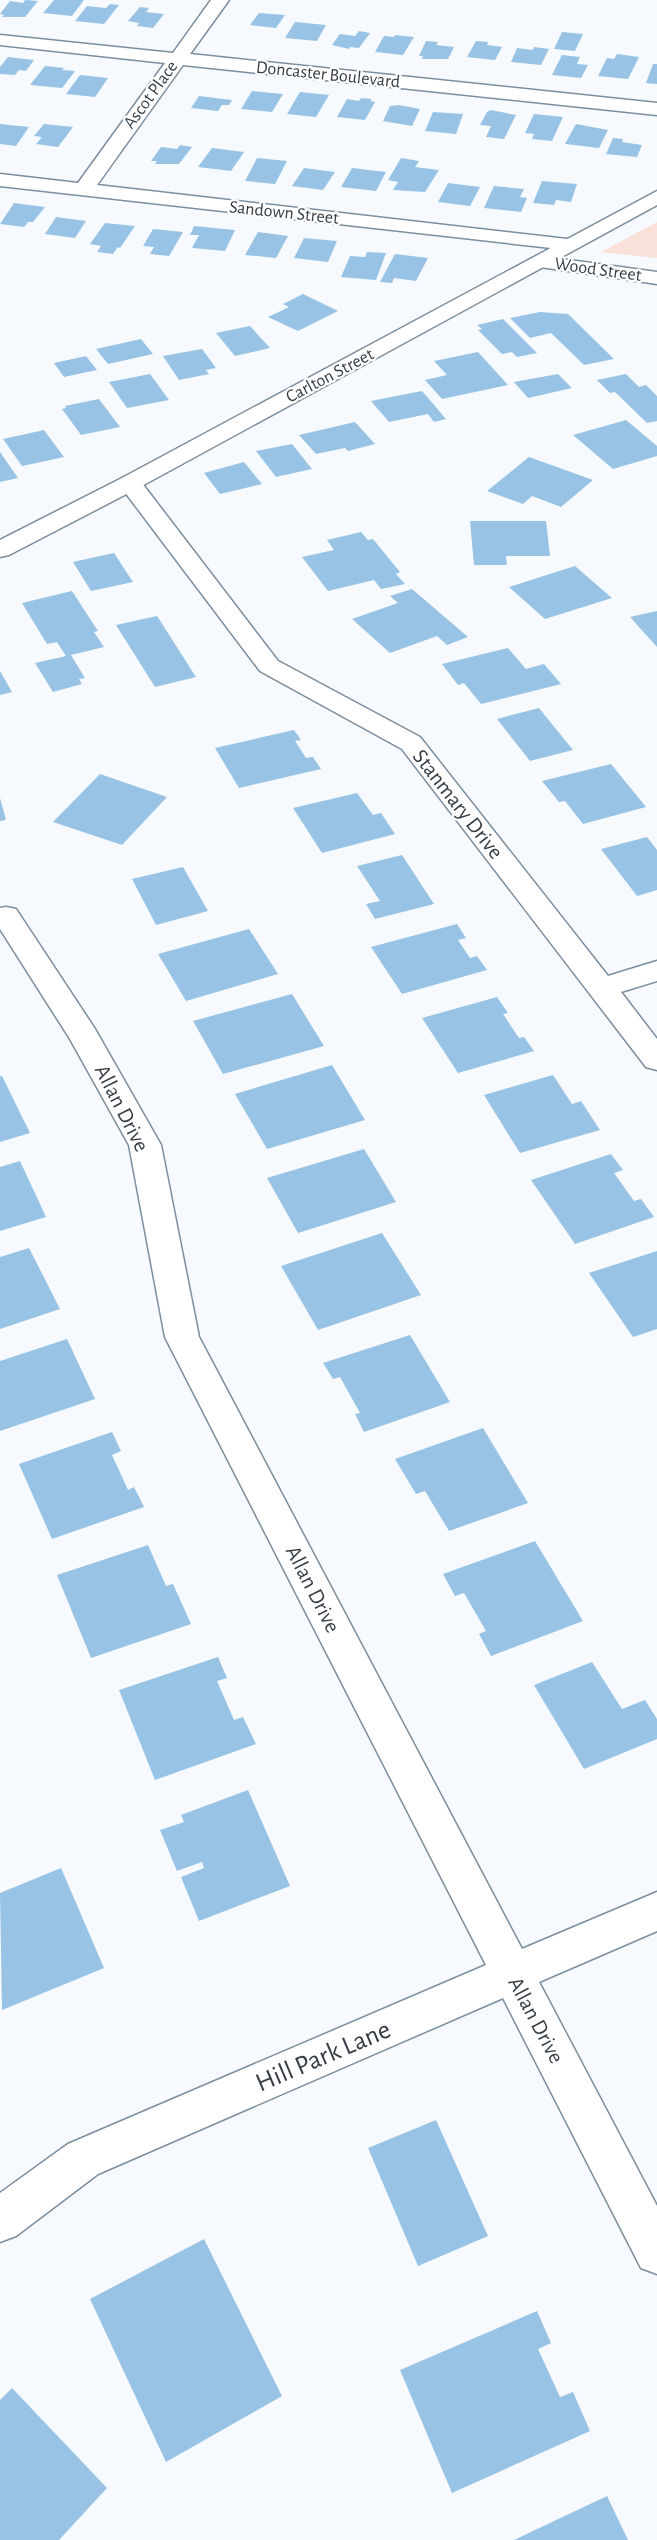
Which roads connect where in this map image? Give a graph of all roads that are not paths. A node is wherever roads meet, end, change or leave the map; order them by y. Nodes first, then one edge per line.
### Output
1 (220, 0) edge
2 (0, 40) edge
3 (177, 59) junction
4 (657, 109) edge
5 (0, 180) edge
6 (83, 190) junction
7 (657, 197) edge
8 (569, 244) junction
9 (540, 262) junction
10 (657, 278) edge
11 (130, 483) junction
12 (0, 550) edge
13 (6, 916) dead end
14 (657, 971) edge
15 (602, 988) junction
16 (657, 1060) edge
17 (657, 1911) edge
18 (513, 1975) junction
19 (0, 2220) edge
20 (657, 2252) edge

1 - 3 street, Ascot Place
2 - 3 street, Doncaster Boulevard
3 - 4 street, Doncaster Boulevard
3 - 6 street, Ascot Place
5 - 6 street, Sandown Street
6 - 8 street, Sandown Street
7 - 8 street, Carlton Street
8 - 9 street, Carlton Street
9 - 10 street, Wood Street
9 - 11 street, Carlton Street
11 - 12 street, Carlton Street
11 - 15 street, Stanmary Drive
13 - 18 street, Allan Drive
14 - 15 street
15 - 16 street, Stanmary Drive
17 - 18 street, Hill Park Lane
18 - 19 street, Hill Park Lane
18 - 20 street, Allan Drive

